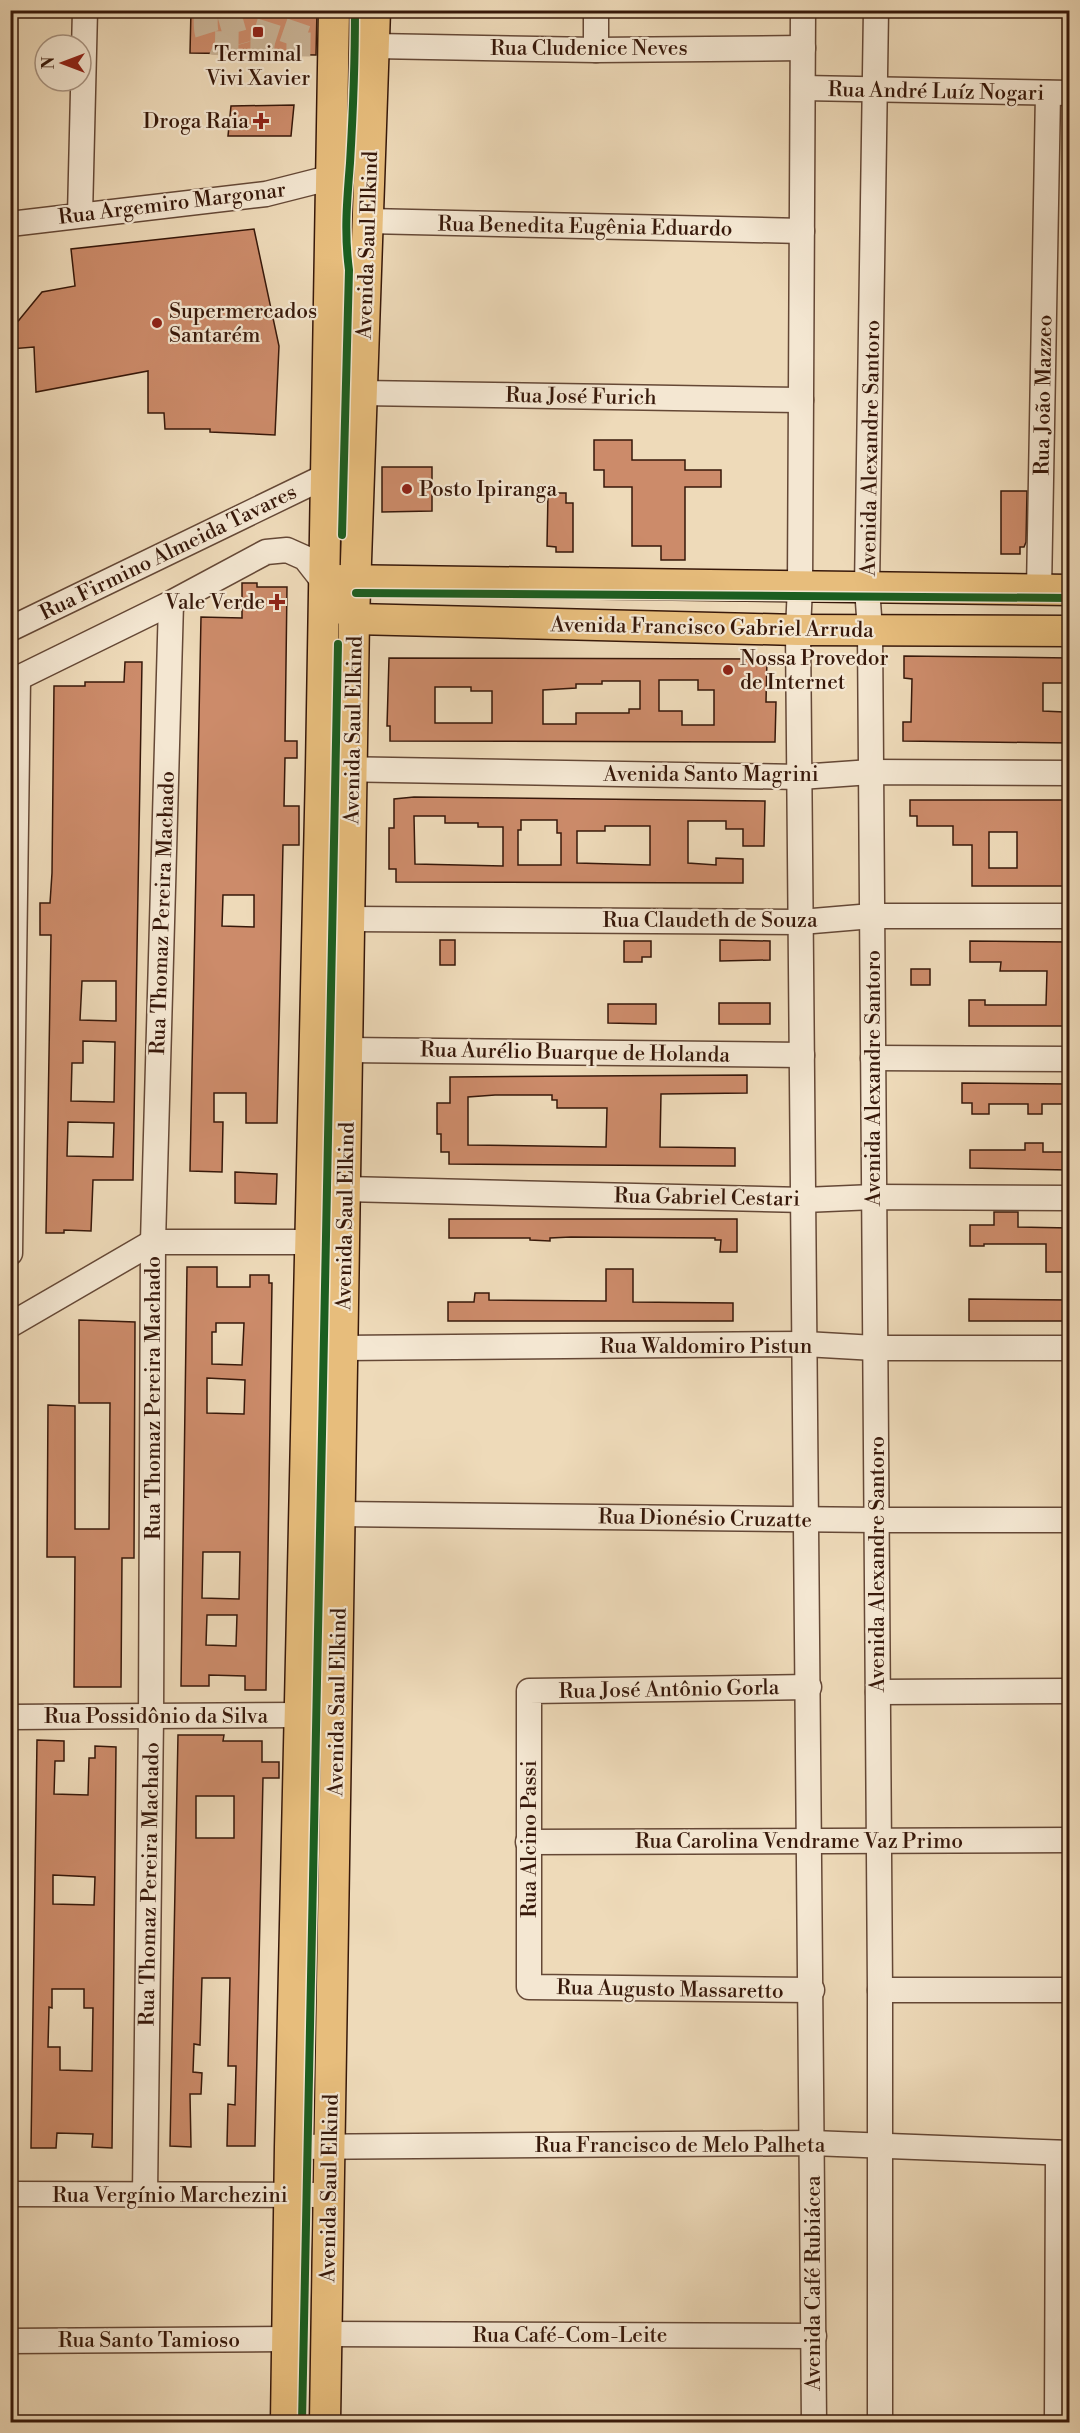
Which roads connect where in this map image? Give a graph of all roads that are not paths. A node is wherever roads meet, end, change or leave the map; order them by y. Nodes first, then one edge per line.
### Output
1 (85, 10) edge
2 (334, 10) edge
3 (375, 10) edge
4 (596, 10) edge
5 (803, 10) edge
6 (876, 10) edge
7 (334, 45) junction
8 (375, 46) junction
9 (803, 48) junction
10 (596, 50) junction
11 (803, 88) junction
12 (876, 90) junction
13 (1059, 93) edge
14 (333, 177) junction
15 (80, 215) junction
16 (368, 221) junction
17 (10, 224) edge
18 (802, 231) junction
19 (362, 393) junction
20 (801, 400) junction
21 (326, 476) junction
22 (356, 579) junction
23 (323, 580) junction
24 (800, 587) junction
25 (867, 588) junction
26 (1039, 590) junction
27 (1070, 590) edge
28 (171, 603) junction
29 (354, 619) junction
30 (14, 624) edge
31 (798, 630) junction
32 (870, 630) junction
33 (1070, 631) edge
34 (14, 681) edge
35 (321, 768) junction
36 (352, 769) junction
37 (871, 772) junction
38 (1070, 773) edge
39 (800, 777) junction
40 (872, 916) junction
41 (1070, 916) edge
42 (350, 919) junction
43 (801, 922) junction
44 (347, 1050) junction
45 (802, 1055) junction
46 (873, 1058) junction
47 (1070, 1059) edge
48 (345, 1189) junction
49 (874, 1197) junction
50 (1070, 1198) edge
51 (804, 1200) junction
52 (344, 1239) junction
53 (153, 1242) junction
54 (311, 1242) junction
55 (10, 1253) edge
56 (10, 1325) edge
57 (805, 1344) junction
58 (342, 1348) junction
59 (875, 1348) junction
60 (1070, 1348) edge
61 (340, 1514) junction
62 (807, 1519) junction
63 (876, 1520) junction
64 (1070, 1520) edge
65 (303, 1571) junction
66 (339, 1574) junction
67 (809, 1687) junction
68 (529, 1691) joint
69 (1070, 1691) edge
70 (878, 1692) junction
71 (301, 1715) junction
72 (10, 1717) edge
73 (152, 1717) junction
74 (810, 1840) junction
75 (1070, 1840) edge
76 (528, 1842) junction
77 (879, 1842) junction
78 (529, 1987) joint
79 (812, 1990) junction
80 (880, 1990) junction
81 (1070, 1990) edge
82 (812, 2143) junction
83 (880, 2146) junction
84 (290, 2147) junction
85 (329, 2147) junction
86 (1064, 2153) edge
87 (10, 2194) edge
88 (145, 2194) junction
89 (290, 2195) junction
90 (329, 2195) junction
91 (326, 2334) junction
92 (814, 2336) junction
93 (287, 2339) junction
94 (10, 2341) edge
95 (286, 2422) edge
96 (325, 2422) edge
97 (814, 2422) edge
98 (880, 2422) edge
99 (1057, 2422) edge

1 - 15 street
2 - 7 main road, Avenida Saul Elkind
3 - 8 main road, Avenida Saul Elkind
4 - 10 street
5 - 9 street
6 - 12 street, Avenida Alexandre Santoro
7 - 8 main road
7 - 14 main road, Avenida Saul Elkind
8 - 10 street, Rua Cludenice Neves
8 - 16 main road, Avenida Saul Elkind
9 - 10 street, Rua Cludenice Neves
9 - 11 street
11 - 12 street, Rua André Luíz Nogari
11 - 18 street
12 - 13 street, Rua André Luíz Nogari
12 - 25 street, Avenida Alexandre Santoro
13 - 26 street, Rua João Mazzeo
14 - 15 street, Rua Argemiro Margonar
14 - 16 main road
14 - 21 main road, Avenida Saul Elkind
15 - 17 street, Rua Argemiro Margonar
16 - 18 street, Rua Benedita Eugênia Eduardo
16 - 19 main road, Avenida Saul Elkind
18 - 20 street
19 - 20 street, Rua José Furich
19 - 22 main road, Avenida Saul Elkind
20 - 24 street
21 - 23 main road, Avenida Saul Elkind
21 - 30 street, Rua Firmino Almeida Tavares
22 - 23 main road, Avenida Francisco Gabriel Arruda
22 - 24 main road, Avenida Francisco Gabriel Arruda
22 - 29 main road, Avenida Saul Elkind
23 - 28 street, Rua Firmino Almeida Tavares
23 - 29 main road
23 - 35 main road, Avenida Saul Elkind
24 - 25 main road, Avenida Francisco Gabriel Arruda
24 - 31 street
25 - 26 main road, Avenida Francisco Gabriel Arruda
25 - 32 street, Avenida Alexandre Santoro
26 - 27 main road, Avenida Francisco Gabriel Arruda
28 - 34 street, Rua Firmino Almeida Tavares
28 - 53 street, Rua Thomaz Pereira Machado
29 - 31 main road, Avenida Francisco Gabriel Arruda
29 - 36 main road, Avenida Saul Elkind
31 - 32 main road, Avenida Francisco Gabriel Arruda
31 - 39 street
32 - 33 main road, Avenida Francisco Gabriel Arruda
32 - 37 street, Avenida Alexandre Santoro
34 - 55 street
35 - 36 street, Avenida Santo Magrini
35 - 54 main road, Avenida Saul Elkind
36 - 39 street, Avenida Santo Magrini
36 - 42 main road, Avenida Saul Elkind
37 - 38 street, Avenida Santo Magrini
37 - 39 street, Avenida Santo Magrini
37 - 40 street, Avenida Alexandre Santoro
39 - 43 street
40 - 41 street, Rua Claudeth de Souza
40 - 43 street, Rua Claudeth de Souza
40 - 46 street, Avenida Alexandre Santoro
42 - 43 street, Rua Claudeth de Souza
42 - 44 main road, Avenida Saul Elkind
43 - 45 street
44 - 45 street, Rua Aurélio Buarque de Holanda
44 - 48 main road, Avenida Saul Elkind
45 - 51 street
46 - 47 street
46 - 49 street, Avenida Alexandre Santoro
48 - 51 street, Rua Gabriel Cestari
48 - 52 main road, Avenida Saul Elkind
49 - 50 street, Rua Gabriel Cestari
49 - 51 street, Rua Gabriel Cestari
49 - 59 street, Avenida Alexandre Santoro
51 - 57 street
52 - 54 street
52 - 58 main road, Avenida Saul Elkind
53 - 54 street
53 - 56 street
53 - 73 street, Rua Thomaz Pereira Machado
54 - 65 main road, Avenida Saul Elkind
57 - 58 street, Rua Waldomiro Pistun
57 - 59 street, Rua Waldomiro Pistun
57 - 62 street
58 - 61 main road, Avenida Saul Elkind
59 - 60 street, Rua Waldomiro Pistun
59 - 63 street, Avenida Alexandre Santoro
61 - 62 street, Rua Dionésio Cruzatte
61 - 66 main road, Avenida Saul Elkind
62 - 63 street, Rua Dionésio Cruzatte
62 - 67 street
63 - 64 street, Rua Dionésio Cruzatte
63 - 70 street, Avenida Alexandre Santoro
65 - 66 main road
65 - 71 main road, Avenida Saul Elkind
66 - 85 main road, Avenida Saul Elkind
67 - 68 street, Rua José Antônio Gorla
67 - 74 street
68 - 76 street, Rua Alcino Passi
69 - 70 street
70 - 77 street, Avenida Alexandre Santoro
71 - 73 street, Rua Possidônio da Silva
71 - 84 main road, Avenida Saul Elkind
72 - 73 street, Rua Possidônio da Silva
73 - 88 street, Rua Thomaz Pereira Machado
74 - 76 street, Rua Carolina Vendrame Vaz Primo
74 - 77 street, Rua Carolina Vendrame Vaz Primo
74 - 79 street
75 - 77 street, Rua Carolina Vendrame Vaz Primo
76 - 78 street, Rua Alcino Passi
77 - 80 street, Avenida Alexandre Santoro
78 - 79 street, Rua Augusto Massaretto
79 - 82 street
80 - 81 street
80 - 83 street, Avenida Alexandre Santoro
82 - 83 street, Rua Francisco de Melo Palheta
82 - 85 street, Rua Francisco de Melo Palheta
82 - 92 street, Avenida Café Rubiácea
83 - 86 street, Rua Francisco de Melo Palheta
83 - 98 street
84 - 85 street, Rua Francisco de Melo Palheta
84 - 89 main road, Avenida Saul Elkind
85 - 90 main road, Avenida Saul Elkind
86 - 99 street
87 - 88 street, Rua Vergínio Marchezini
88 - 89 street, Rua Vergínio Marchezini
89 - 90 street, Rua Vergínio Marchezini
89 - 93 main road, Avenida Saul Elkind
90 - 91 main road, Avenida Saul Elkind
91 - 92 street, Rua Café-Com-Leite
91 - 96 main road, Avenida Saul Elkind
92 - 97 street, Avenida Café Rubiácea
93 - 94 street, Rua Santo Tamioso
93 - 95 main road, Avenida Saul Elkind

